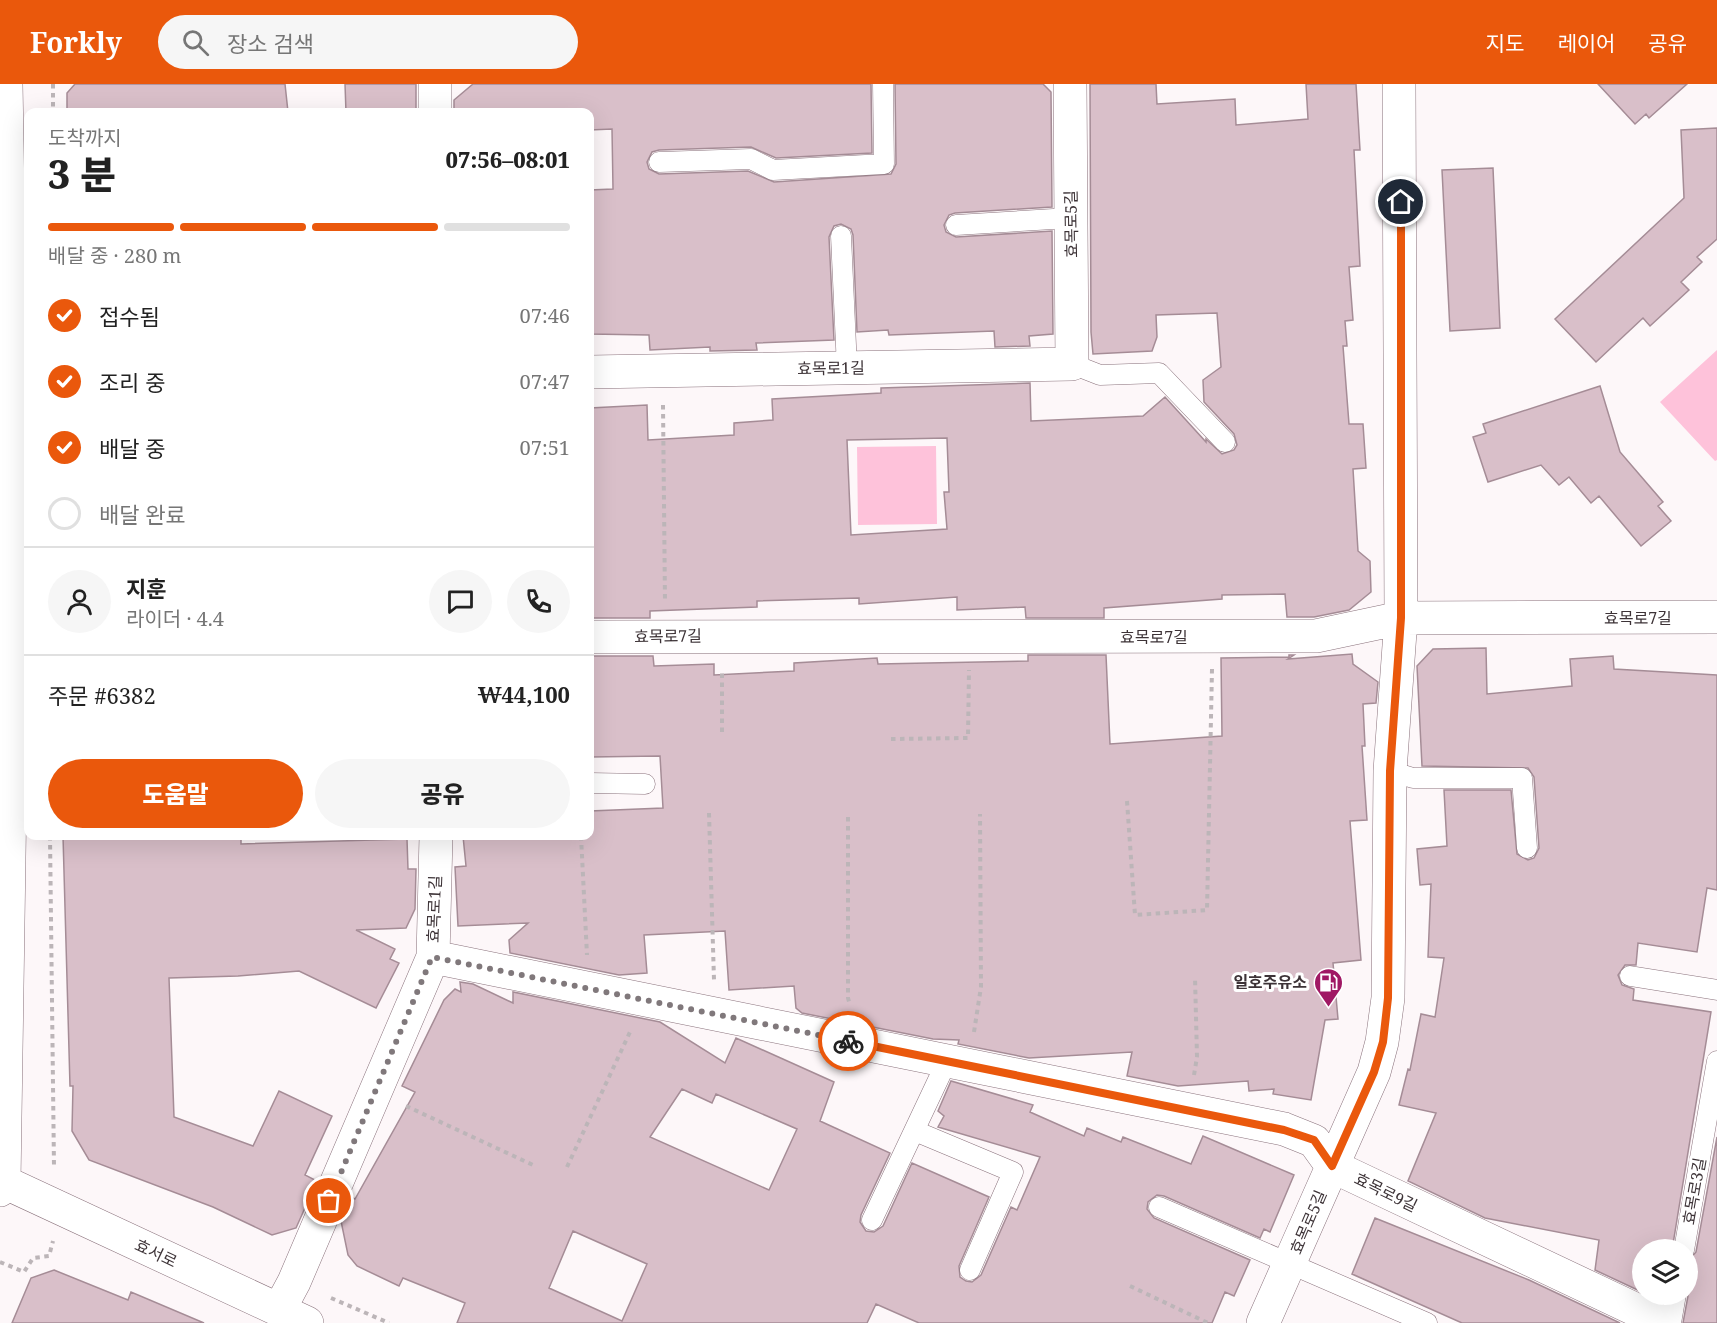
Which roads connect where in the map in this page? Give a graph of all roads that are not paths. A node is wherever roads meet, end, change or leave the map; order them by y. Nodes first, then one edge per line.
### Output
1 (6, 84) edge
2 (435, 84) edge
3 (883, 84) edge
4 (1070, 84) edge
5 (1399, 84) edge
6 (435, 108) edge
7 (659, 162) dead end
8 (1071, 218) junction
9 (956, 225) dead end
10 (841, 236) dead end
11 (1072, 364) junction
12 (847, 368) junction
13 (594, 372) edge
14 (1225, 442) dead end
15 (1717, 617) edge
16 (1401, 618) junction
17 (594, 637) edge
18 (4, 753) edge
19 (1390, 771) junction
20 (594, 783) edge
21 (645, 784) dead end
22 (436, 840) edge
23 (1527, 848) dead end
24 (432, 957) junction
25 (1630, 976) dead end
26 (1717, 990) edge
27 (1717, 1061) edge
28 (958, 1063) junction
29 (915, 1131) junction
30 (1332, 1166) junction
31 (2, 1186) edge
32 (1159, 1207) dead end
33 (872, 1220) dead end
34 (1686, 1239) edge
35 (1290, 1263) junction
36 (970, 1270) dead end
37 (293, 1305) edge
38 (1674, 1305) edge
39 (1263, 1323) edge
40 (1427, 1323) edge
41 (1664, 1323) edge
42 (1671, 1323) edge

1 - 18 street
2 - 6 street
3 - 7 lane
4 - 8 street, 효목로5길
5 - 16 street, 효목로5길
8 - 9 lane
8 - 11 street, 효목로5길
10 - 12 lane
11 - 12 street, 효목로1길
11 - 14 lane
12 - 13 street, 효목로1길
15 - 16 street, 효목로7길
16 - 17 street, 효목로7길
16 - 19 street, 효목로5길
18 - 31 street
19 - 23 lane
19 - 30 street, 효목로5길
20 - 21 lane
22 - 24 street, 효목로1길
24 - 28 street, 효목로9길
24 - 37 street, 효목로1길
25 - 26 lane
27 - 34 lane, 효목로3길
28 - 29 lane
28 - 30 street, 효목로9길
29 - 33 lane
29 - 36 lane
30 - 35 street, 효목로5길
30 - 41 street, 효목로9길
31 - 37 street, 효서로
32 - 35 lane
35 - 39 street, 효목로5길
35 - 40 lane
38 - 42 lane

